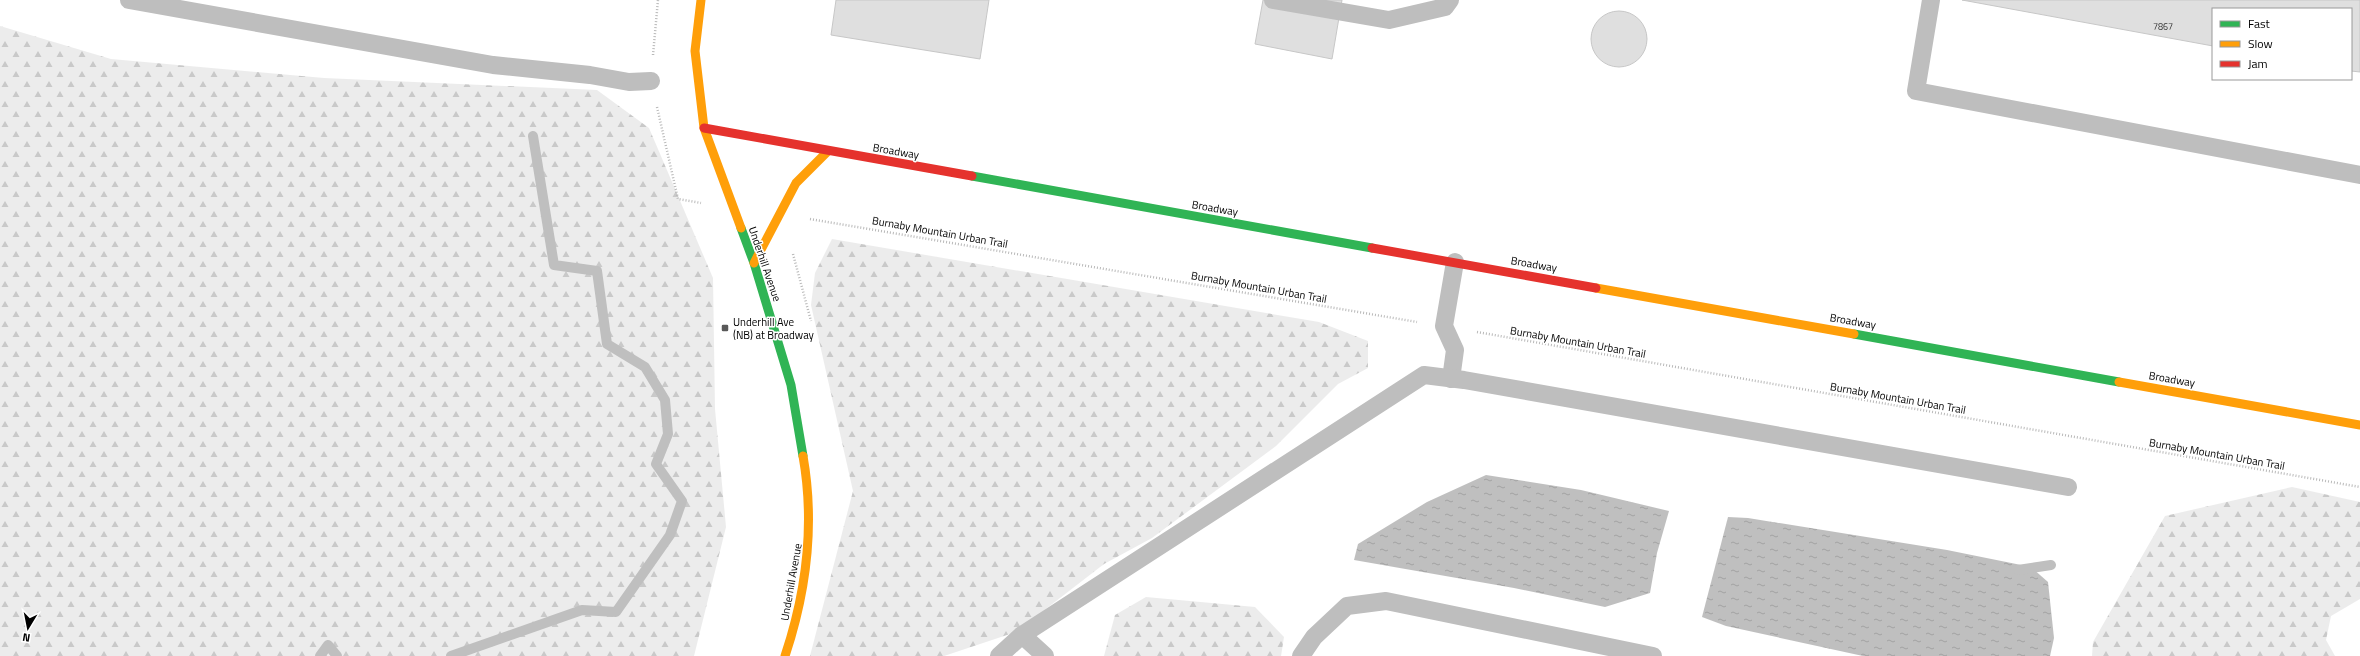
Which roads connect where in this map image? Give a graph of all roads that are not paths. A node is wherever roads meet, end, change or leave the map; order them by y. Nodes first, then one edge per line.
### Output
1 (129, 0) edge
2 (701, 0) edge
3 (1273, 0) edge
4 (1450, 0) edge
5 (1932, 0) edge
6 (651, 81) dead end
7 (704, 128) junction
8 (828, 151) junction
9 (2360, 175) edge
10 (1455, 262) junction
11 (754, 263) junction
12 (1451, 378) junction
13 (2360, 424) edge
14 (2068, 487) dead end
15 (1022, 635) junction
16 (785, 656) edge
17 (999, 656) edge
18 (1045, 656) edge
19 (1301, 656) edge
20 (1653, 656) edge

1 - 6 lane
2 - 7 street, Underhill Avenue
3 - 4 lane
5 - 9 lane
7 - 8 street, Broadway
7 - 11 street, Underhill Avenue
8 - 10 street, Broadway
8 - 11 street
10 - 12 lane
10 - 13 street, Broadway
11 - 16 street, Underhill Avenue
12 - 14 lane
12 - 15 lane
15 - 17 lane
15 - 18 lane
19 - 20 lane

